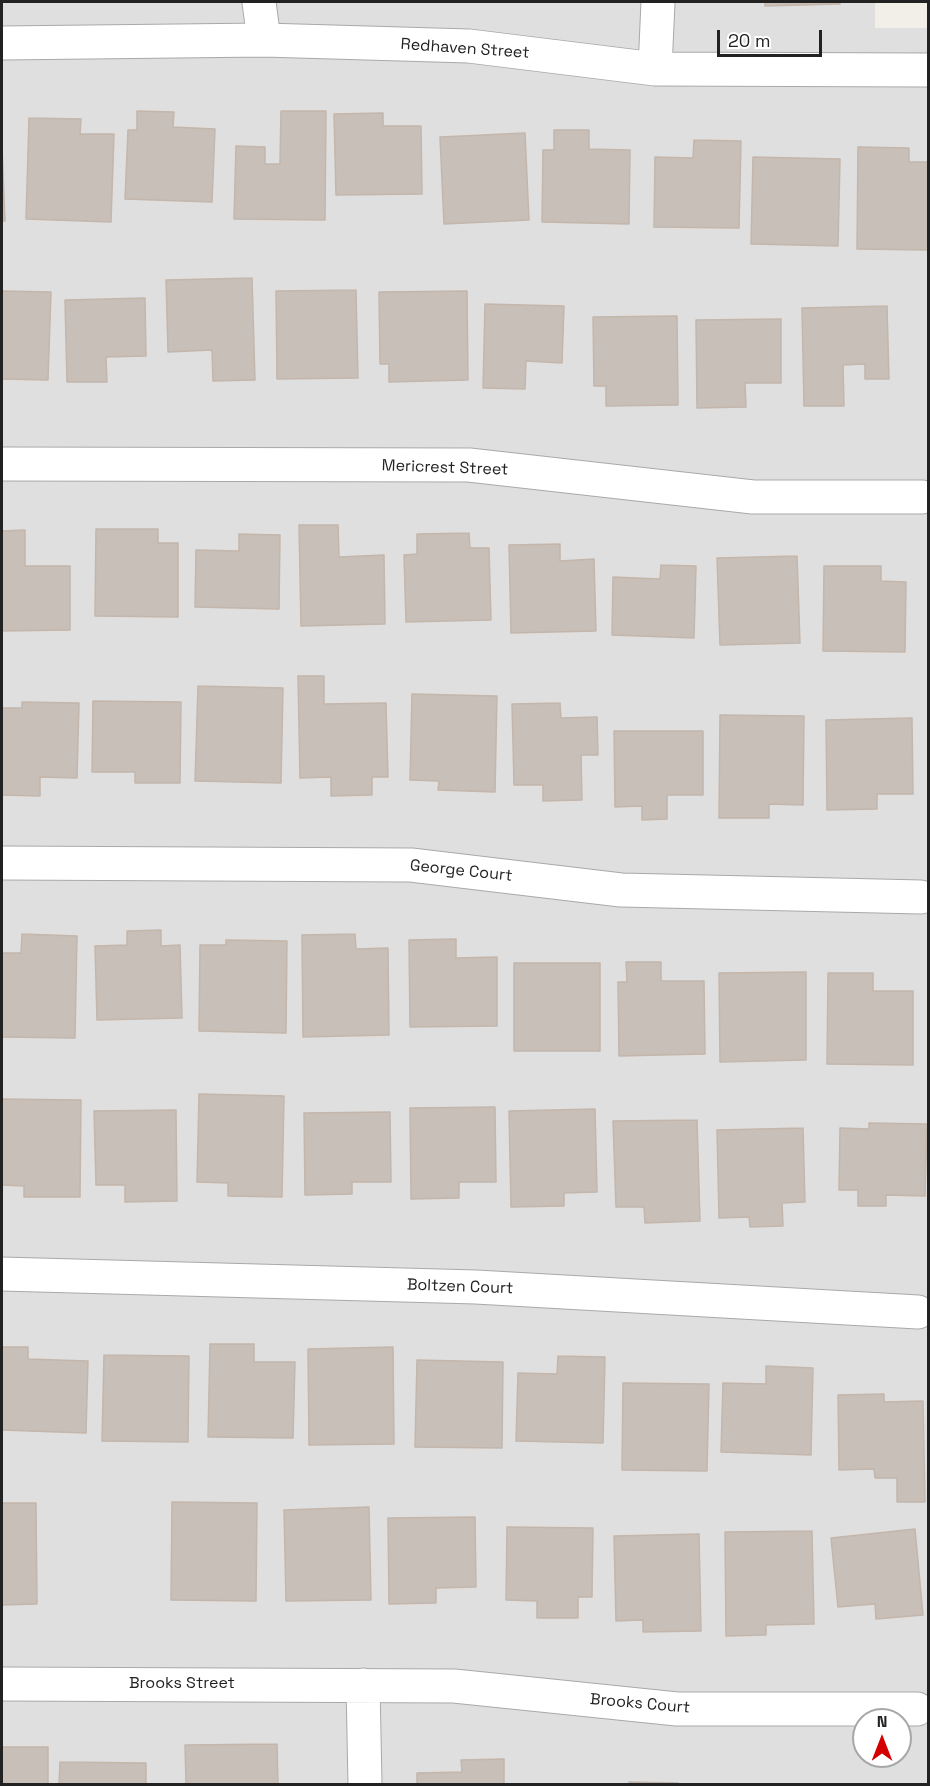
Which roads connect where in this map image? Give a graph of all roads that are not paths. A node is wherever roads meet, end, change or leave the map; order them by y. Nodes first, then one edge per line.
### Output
1 (259, 2) edge
2 (658, 2) edge
3 (264, 40) junction
4 (2, 43) edge
5 (655, 69) junction
6 (928, 70) edge
7 (2, 464) edge
8 (922, 497) dead end
9 (2, 863) edge
10 (921, 897) dead end
11 (2, 1274) edge
12 (918, 1312) dead end
13 (2, 1684) edge
14 (363, 1685) junction
15 (917, 1709) dead end
16 (365, 1785) edge

1 - 3 street
2 - 5 street
3 - 4 street, Redhaven Street
3 - 5 street, Redhaven Street
5 - 6 street, Redhaven Street
7 - 8 street, Mericrest Street
9 - 10 street, George Court
11 - 12 street, Boltzen Court
13 - 14 street, Brooks Street
14 - 15 street, Brooks Court
14 - 16 street

